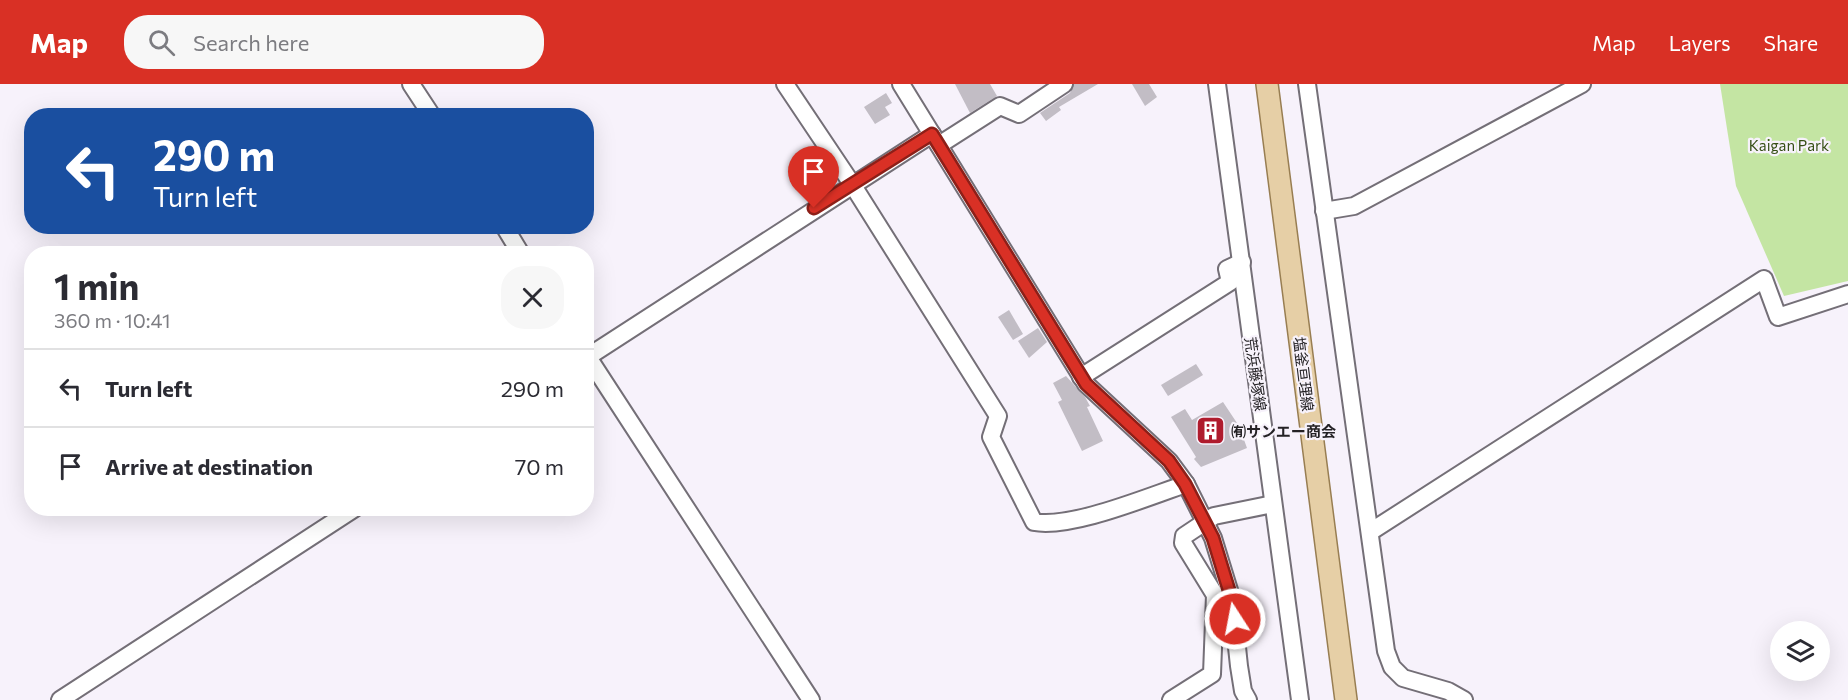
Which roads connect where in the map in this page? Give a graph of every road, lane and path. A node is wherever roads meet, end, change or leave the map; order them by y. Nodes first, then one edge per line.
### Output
1 (411, 84) edge
2 (785, 84) edge
3 (901, 84) edge
4 (1064, 84) edge
5 (1217, 84) edge
6 (1267, 84) edge
7 (1307, 84) edge
8 (1582, 84) edge
9 (427, 108) edge
10 (935, 139) junction
11 (852, 184) junction
12 (1324, 211) junction
13 (1242, 262) junction
14 (1848, 294) edge
15 (594, 352) edge
16 (594, 368) edge
17 (1081, 377) junction
18 (1185, 484) junction
19 (1273, 504) junction
20 (343, 516) edge
21 (1205, 521) junction
22 (1370, 532) junction
23 (60, 700) edge
24 (811, 700) edge
25 (1171, 700) edge
26 (1248, 700) edge
27 (1300, 700) edge
28 (1346, 700) edge
29 (1464, 700) edge

1 - 9 street
2 - 11 street
3 - 10 street
4 - 10 street
5 - 13 street, 荒浜藤塚線
6 - 28 main road, 塩釜亘理線
7 - 12 street
8 - 12 street
10 - 11 street
10 - 17 street
11 - 15 street
11 - 18 street
12 - 22 street
13 - 17 street
13 - 19 street, 荒浜藤塚線
14 - 22 street
16 - 24 street
17 - 18 street
18 - 21 street
19 - 21 street
19 - 27 street, 荒浜藤塚線
20 - 23 street
21 - 25 street
21 - 26 street
22 - 29 street

